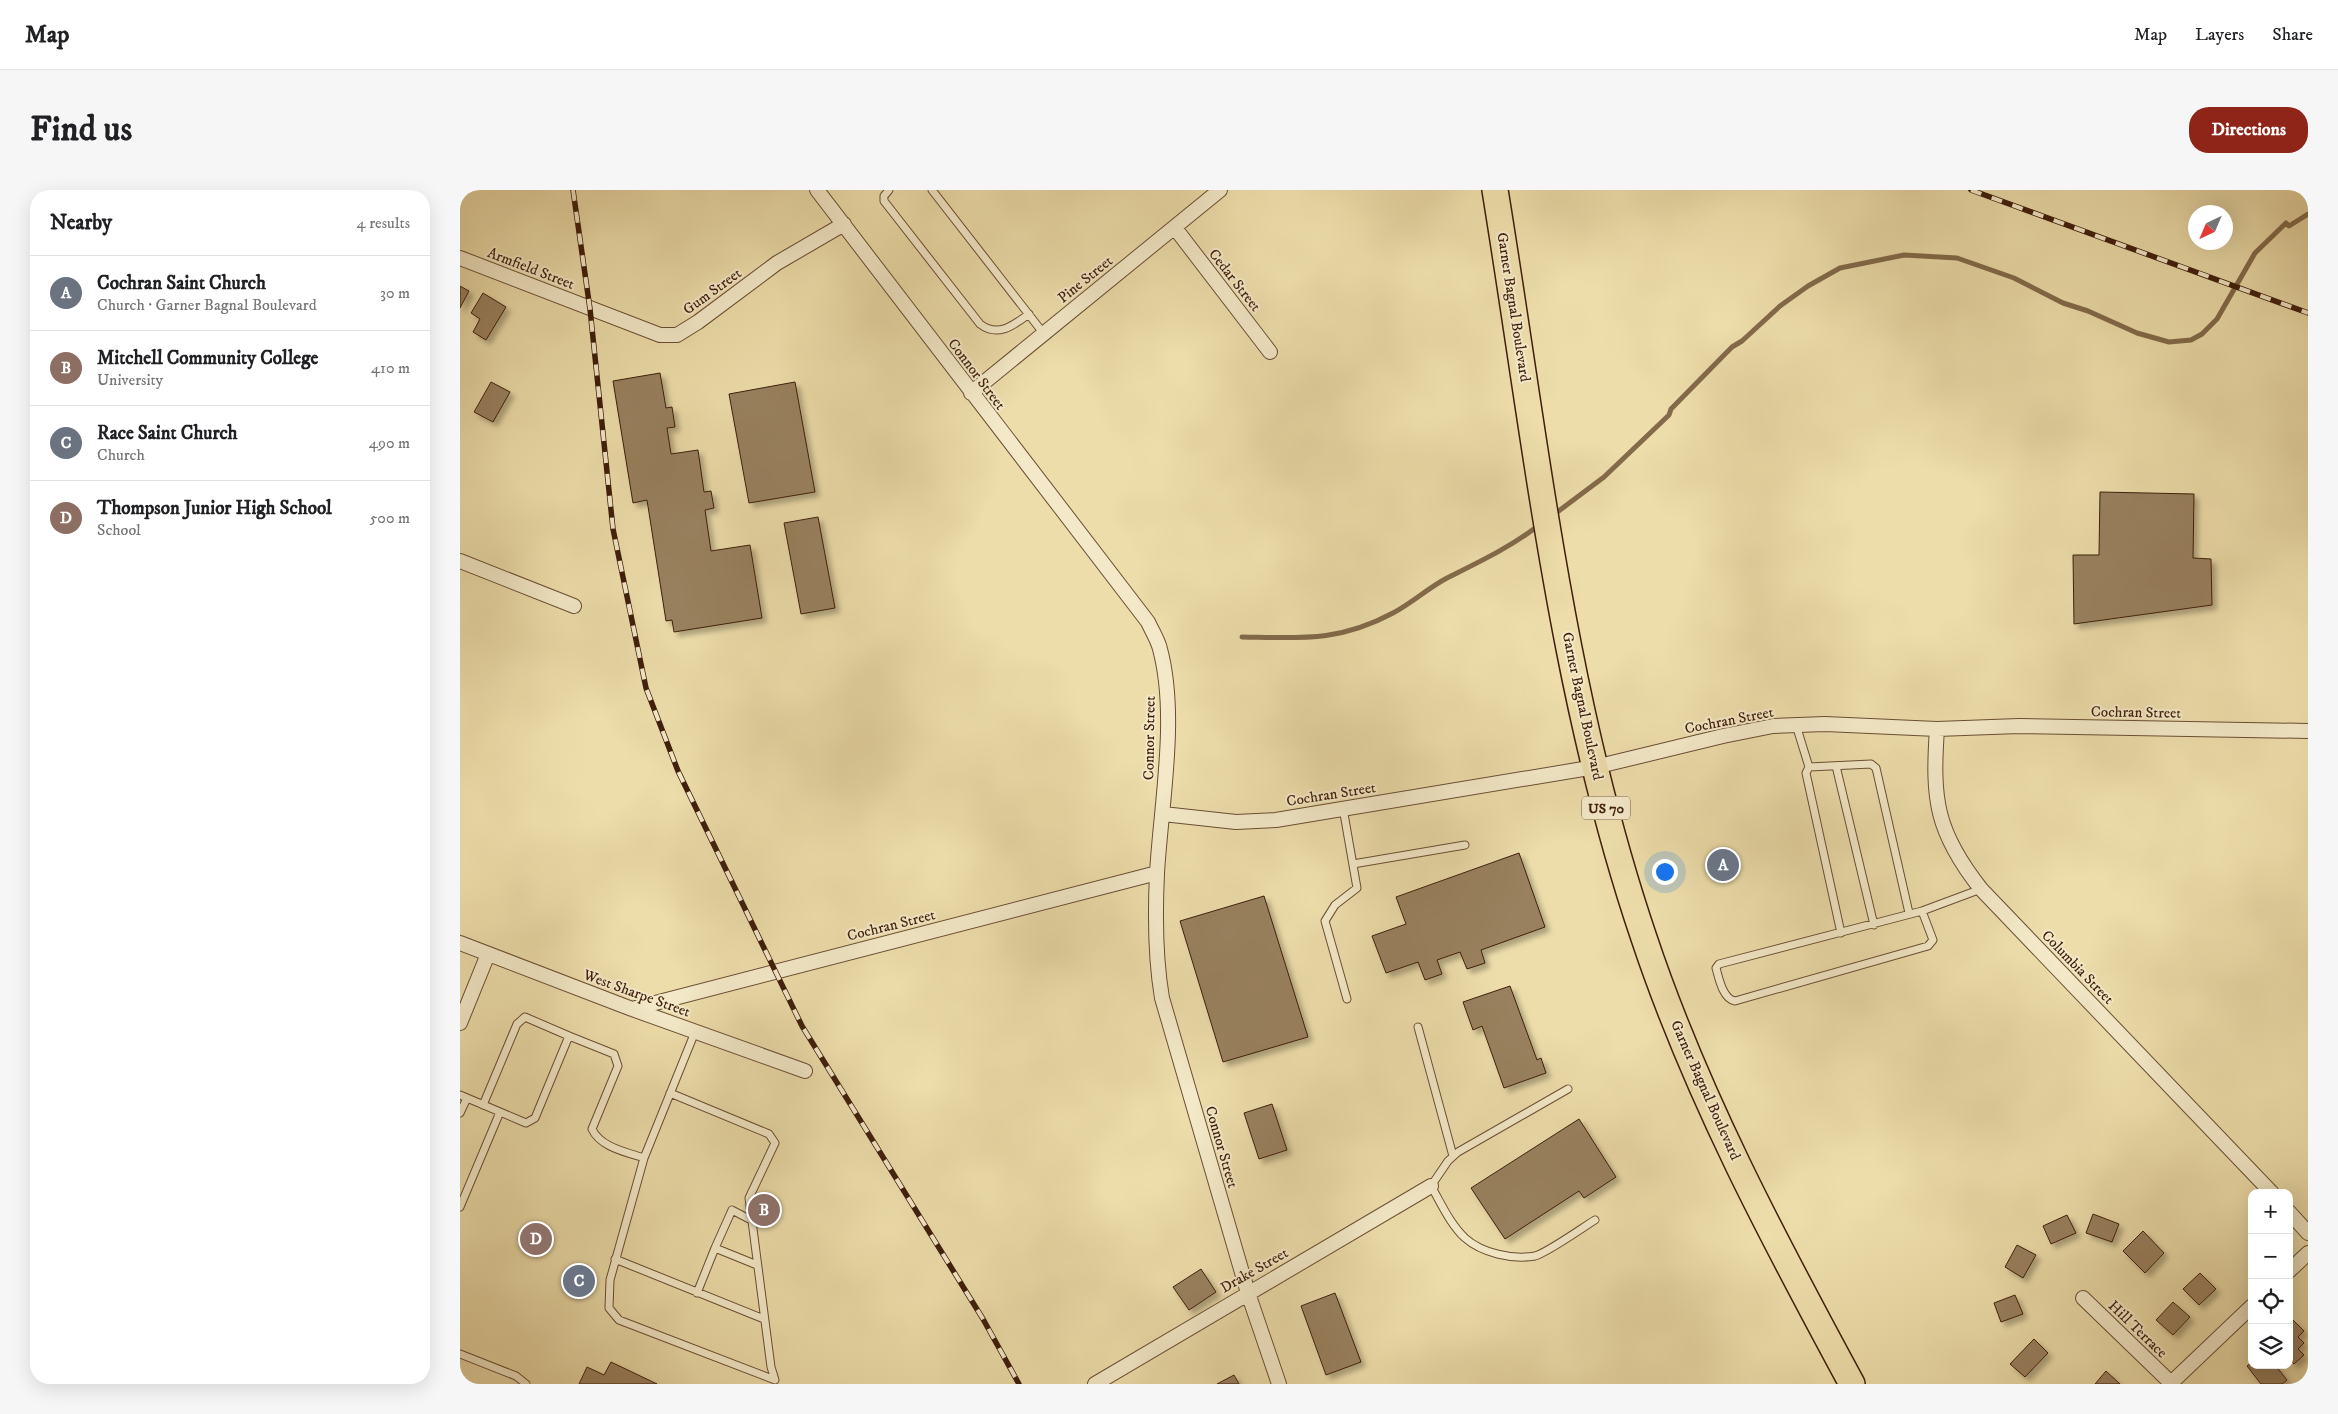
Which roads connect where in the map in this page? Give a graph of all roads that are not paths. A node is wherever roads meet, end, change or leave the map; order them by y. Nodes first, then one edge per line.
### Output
1 (817, 190) edge
2 (889, 190) edge
3 (932, 190) edge
4 (1220, 190) edge
5 (1495, 190) edge
6 (844, 224) junction
7 (1175, 228) junction
8 (460, 258) edge
9 (590, 309) joint
10 (1028, 314) junction
11 (1044, 334) junction
12 (1270, 352) dead end
13 (971, 393) junction
14 (460, 561) edge
15 (574, 606) dead end
16 (1796, 725) junction
17 (1937, 729) junction
18 (2308, 732) edge
19 (1836, 766) junction
20 (1595, 767) junction
21 (1809, 767) junction
22 (1343, 808) junction
23 (1163, 814) junction
24 (1464, 845) dead end
25 (1353, 864) junction
26 (1157, 874) junction
27 (1981, 889) junction
28 (1922, 911) junction
29 (1909, 913) junction
30 (1874, 924) junction
31 (1841, 933) junction
32 (460, 943) edge
33 (488, 954) junction
34 (1347, 999) dead end
35 (632, 1009) junction
36 (460, 1023) edge
37 (1418, 1027) dead end
38 (695, 1032) junction
39 (569, 1036) junction
40 (805, 1071) dead end
41 (1568, 1089) dead end
42 (670, 1093) junction
43 (463, 1096) edge
44 (483, 1105) junction
45 (500, 1112) junction
46 (460, 1114) edge
47 (1453, 1156) junction
48 (644, 1158) junction
49 (1431, 1186) junction
50 (2268, 1189) edge
51 (460, 1207) edge
52 (2293, 1216) edge
53 (751, 1220) junction
54 (1595, 1220) dead end
55 (2308, 1233) edge
56 (715, 1248) junction
57 (2308, 1253) edge
58 (615, 1259) junction
59 (757, 1265) junction
60 (2293, 1267) edge
61 (697, 1293) junction
62 (1248, 1293) junction
63 (2083, 1298) dead end
64 (2248, 1310) edge
65 (764, 1319) junction
66 (460, 1354) edge
67 (777, 1382) edge
68 (526, 1384) edge
69 (1095, 1384) edge
70 (1279, 1384) edge
71 (1852, 1384) edge
72 (2171, 1384) edge

1 - 6 street, Connor Street
2 - 10 lane
3 - 10 lane
4 - 7 street, Pine Street
5 - 20 highway, Garner Bagnal Boulevard / US 70
6 - 9 street, Gum Street
6 - 13 street, Connor Street
7 - 11 street, Pine Street
7 - 12 street, Cedar Street
8 - 9 street, Armfield Street
10 - 11 lane
11 - 13 street, Pine Street
13 - 23 street, Connor Street
14 - 15 street
16 - 17 street, Cochran Street
16 - 20 street, Cochran Street
16 - 21 lane
17 - 18 street, Cochran Street
17 - 27 street, Columbia Street
19 - 21 lane
19 - 29 lane
19 - 30 lane
20 - 22 street, Cochran Street
20 - 71 highway, Garner Bagnal Boulevard / US 70
21 - 31 lane
22 - 23 street, Cochran Street
22 - 25 lane
23 - 26 street, Connor Street
24 - 25 lane
25 - 34 lane
26 - 35 street, Cochran Street
26 - 62 street, Connor Street
27 - 28 lane
27 - 50 street, Columbia Street
28 - 29 lane
28 - 31 lane
29 - 30 lane
30 - 31 lane
32 - 33 street, West Sharpe Street
33 - 35 street, West Sharpe Street
33 - 36 street
35 - 38 street, West Sharpe Street
37 - 47 lane
38 - 40 street, West Sharpe Street
38 - 42 lane
39 - 44 lane
39 - 45 lane
39 - 48 lane
41 - 47 lane
42 - 48 lane
42 - 53 lane
43 - 44 lane
43 - 46 lane
44 - 45 lane
45 - 51 lane
47 - 49 lane
48 - 58 lane
49 - 54 lane
49 - 62 street, Drake Street
52 - 55 street
53 - 56 lane
53 - 59 lane
56 - 59 lane
56 - 61 lane
57 - 60 street
58 - 61 lane
58 - 67 lane
59 - 65 lane
61 - 65 lane
62 - 69 street, Drake Street
62 - 70 street, Connor Street
63 - 72 street, Hill Terrace
64 - 72 street
65 - 67 lane
66 - 68 lane

